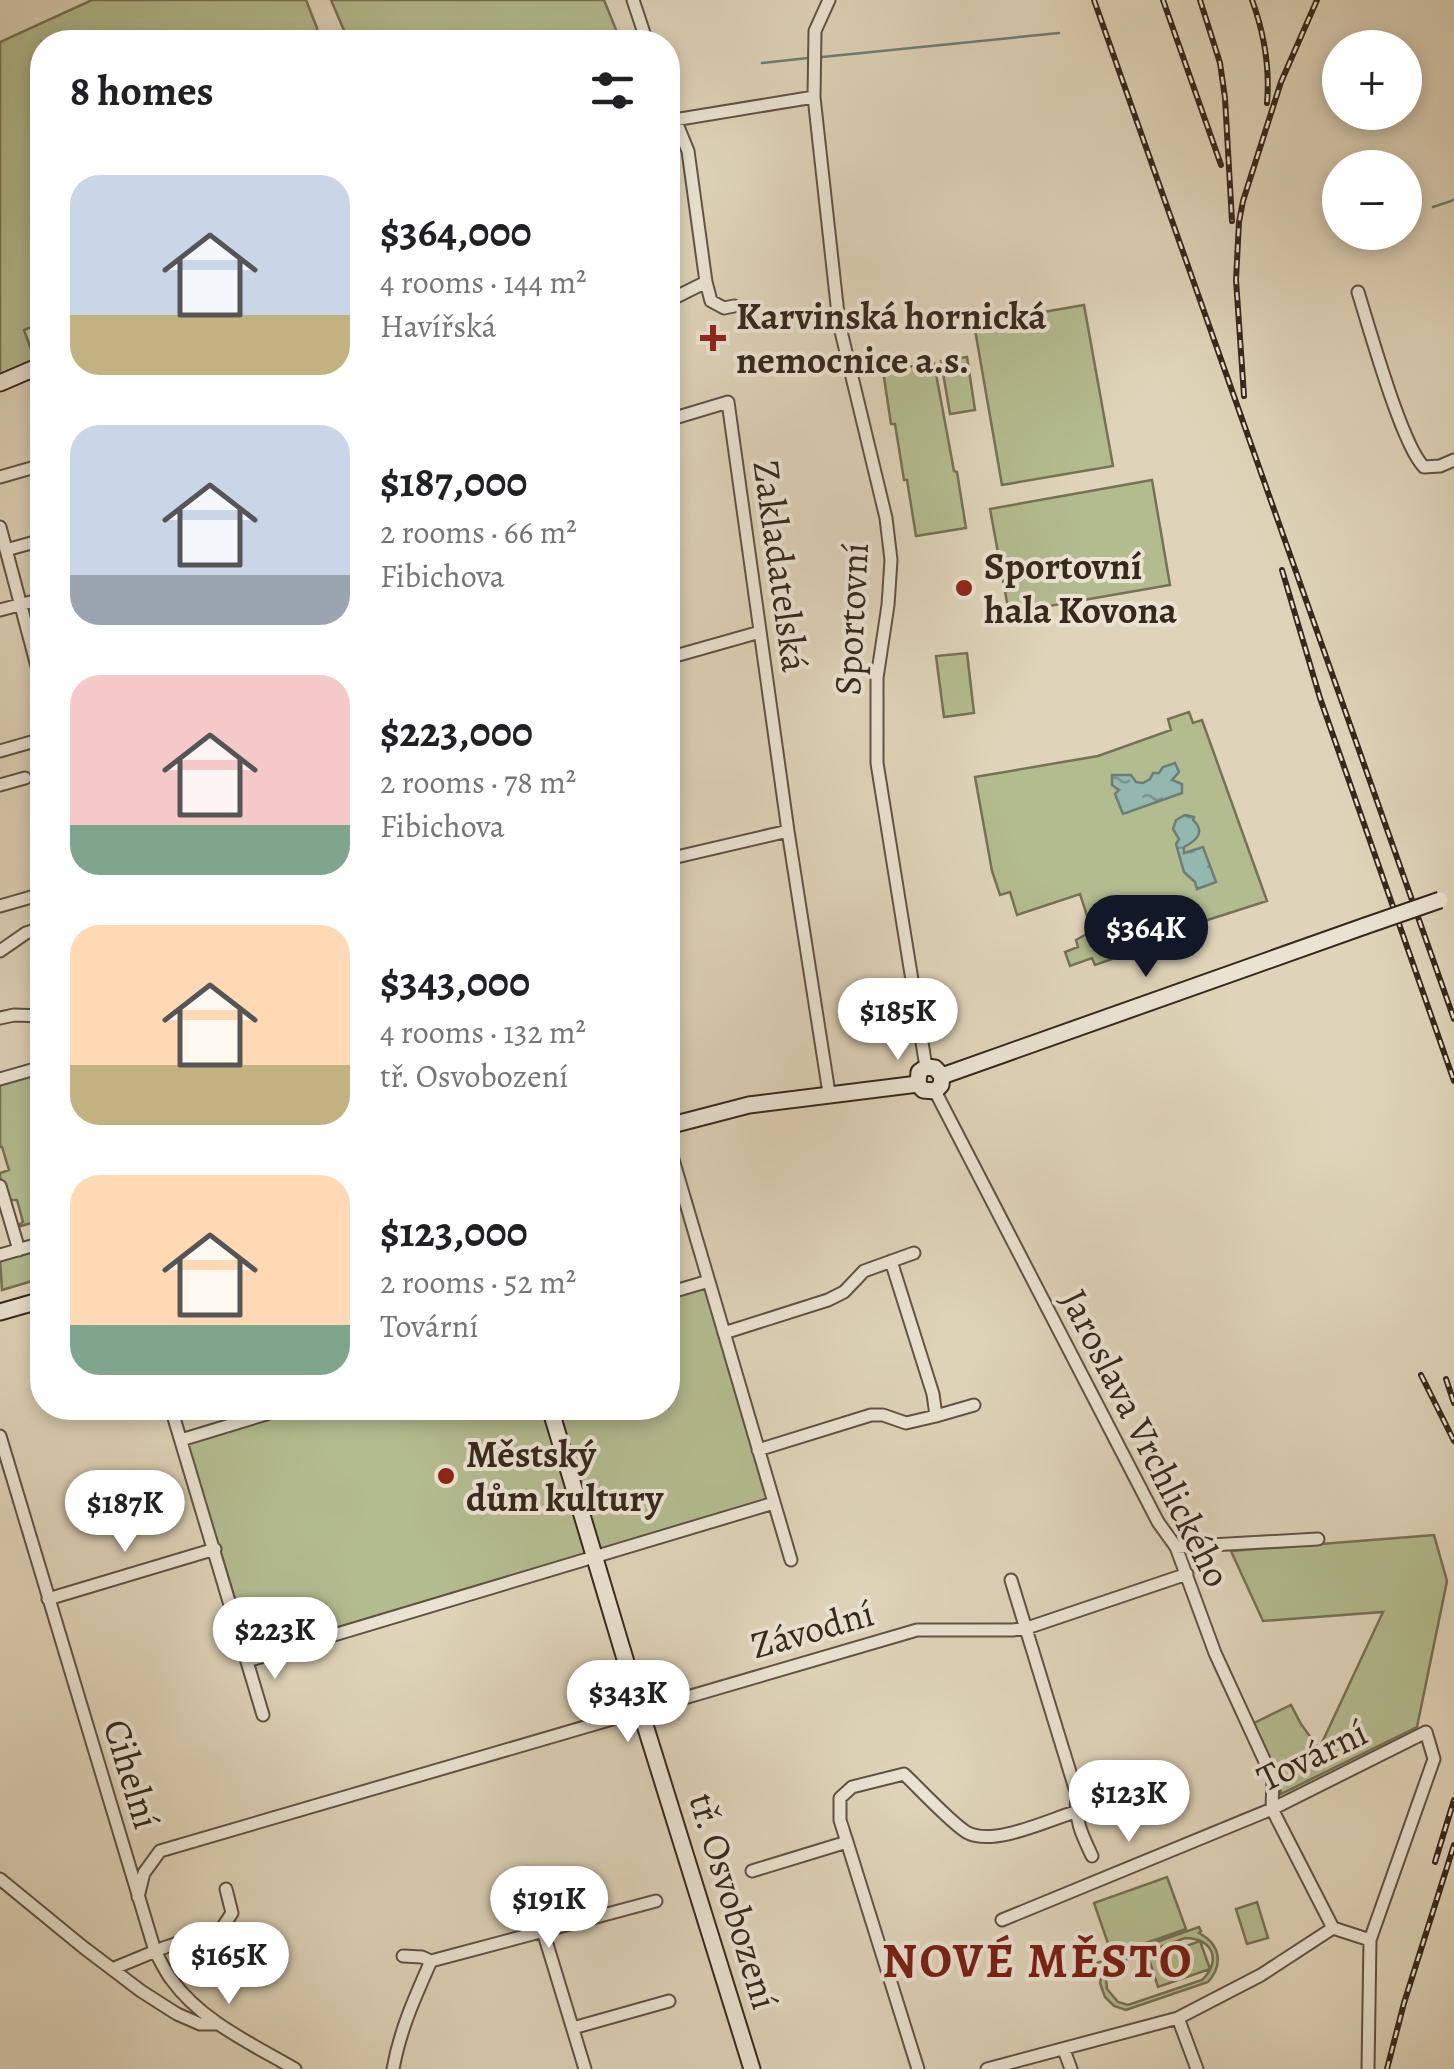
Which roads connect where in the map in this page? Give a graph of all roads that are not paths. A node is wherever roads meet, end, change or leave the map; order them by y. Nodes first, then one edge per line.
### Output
1 (633, 0) edge
2 (828, 0) edge
3 (643, 30) edge
4 (814, 97) junction
5 (680, 118) edge
6 (680, 137) edge
7 (706, 282) junction
8 (1358, 292) dead end
9 (680, 295) edge
10 (734, 306) dead end
11 (30, 370) edge
12 (0, 382) edge
13 (680, 416) edge
14 (1454, 460) edge
15 (30, 469) edge
16 (0, 477) edge
17 (0, 527) edge
18 (30, 543) edge
19 (6, 550) junction
20 (30, 602) edge
21 (21, 605) junction
22 (0, 610) edge
23 (760, 632) junction
24 (30, 640) edge
25 (680, 655) edge
26 (30, 742) edge
27 (0, 751) edge
28 (25, 778) dead end
29 (0, 786) edge
30 (788, 831) junction
31 (680, 856) edge
32 (30, 897) edge
33 (1447, 898) edge
34 (0, 906) edge
35 (30, 932) edge
36 (0, 951) edge
37 (30, 1016) edge
38 (0, 1018) edge
39 (926, 1067) junction
40 (30, 1069) edge
41 (1, 1074) edge
42 (918, 1084) junction
43 (939, 1084) junction
44 (829, 1093) junction
45 (680, 1125) edge
46 (680, 1183) edge
47 (0, 1186) edge
48 (30, 1247) edge
49 (19, 1250) junction
50 (914, 1254) dead end
51 (0, 1256) edge
52 (892, 1261) junction
53 (709, 1281) junction
54 (680, 1289) edge
55 (30, 1302) edge
56 (1, 1306) edge
57 (724, 1334) junction
58 (974, 1405) dead end
59 (936, 1416) junction
60 (175, 1420) edge
61 (247, 1420) edge
62 (554, 1420) edge
63 (0, 1436) edge
64 (181, 1440) junction
65 (758, 1450) junction
66 (774, 1503) junction
67 (1318, 1539) dead end
68 (1176, 1547) junction
69 (214, 1549) junction
70 (595, 1557) junction
71 (791, 1560) dead end
72 (1188, 1574) junction
73 (1011, 1580) dead end
74 (48, 1599) junction
75 (1027, 1628) junction
76 (248, 1661) junction
77 (640, 1710) junction
78 (263, 1715) dead end
79 (1272, 1809) junction
80 (1075, 1812) junction
81 (847, 1842) junction
82 (1092, 1856) dead end
83 (752, 1871) dead end
84 (0, 1879) edge
85 (226, 1889) dead end
86 (138, 1897) junction
87 (656, 1901) dead end
88 (1002, 1920) dead end
89 (1333, 1928) junction
90 (543, 1931) junction
91 (1370, 1940) junction
92 (155, 1951) junction
93 (403, 1956) dead end
94 (427, 1959) junction
95 (112, 1969) junction
96 (669, 2001) dead end
97 (1178, 2018) junction
98 (217, 2024) junction
99 (573, 2028) junction
100 (1064, 2050) junction
101 (996, 2068) edge
102 (295, 2069) edge
103 (393, 2069) edge
104 (586, 2069) edge
105 (752, 2069) edge
106 (918, 2069) edge
107 (1070, 2069) edge
108 (1198, 2069) edge
109 (1368, 2069) edge

1 - 3 street
2 - 4 street, Sportovní
4 - 5 street
4 - 39 street, Sportovní
6 - 7 street
7 - 9 street
7 - 10 street
8 - 14 street
11 - 12 street
13 - 23 street, Zakladatelská
15 - 16 street
17 - 19 street
18 - 19 street
19 - 21 street
20 - 21 street
21 - 22 street
21 - 24 street
23 - 25 street
23 - 30 street, Zakladatelská
26 - 27 street
28 - 29 street
30 - 31 street
30 - 44 street, Zakladatelská
32 - 34 street
33 - 43 street, bridge
35 - 36 street
37 - 38 street
39 - 42 street
39 - 43 street
40 - 41 street
42 - 43 street
42 - 44 street
43 - 68 street, Jaroslava Vrchlického
44 - 45 street
46 - 53 street
47 - 49 street
48 - 49 street
49 - 51 street
50 - 52 street
52 - 57 street
52 - 59 street
53 - 54 street
53 - 57 street
55 - 56 street
57 - 65 street
58 - 59 street
59 - 65 street
60 - 64 street
61 - 64 street
62 - 70 street, tř. Osvobození
63 - 74 street, Cihelní
64 - 69 street
65 - 66 street
66 - 70 street
66 - 71 street
67 - 68 street
68 - 72 street, Jaroslava Vrchlického
69 - 74 street
69 - 76 street
70 - 76 street
70 - 77 street, tř. Osvobození
72 - 75 street, Závodní
72 - 79 street, Jaroslava Vrchlického
73 - 75 street
74 - 86 street, Cihelní
75 - 77 street, Závodní
75 - 80 street
76 - 78 street
77 - 86 street, Závodní
77 - 105 street, tř. Osvobození
79 - 88 street, Tovární
79 - 89 street, Jaroslava Vrchlického
79 - 91 street, Tovární
80 - 81 street
80 - 82 street
81 - 83 street
81 - 106 street
84 - 95 street
85 - 92 street
86 - 92 street, Cihelní
87 - 90 street
89 - 91 street
89 - 97 street
90 - 94 street
90 - 99 street
91 - 109 street
92 - 95 street
92 - 98 street, Cihelní
93 - 94 street
94 - 103 street
95 - 98 street
96 - 99 street
97 - 100 street
97 - 108 street
98 - 102 street, Cihelní
99 - 104 street
100 - 101 street
100 - 107 street

